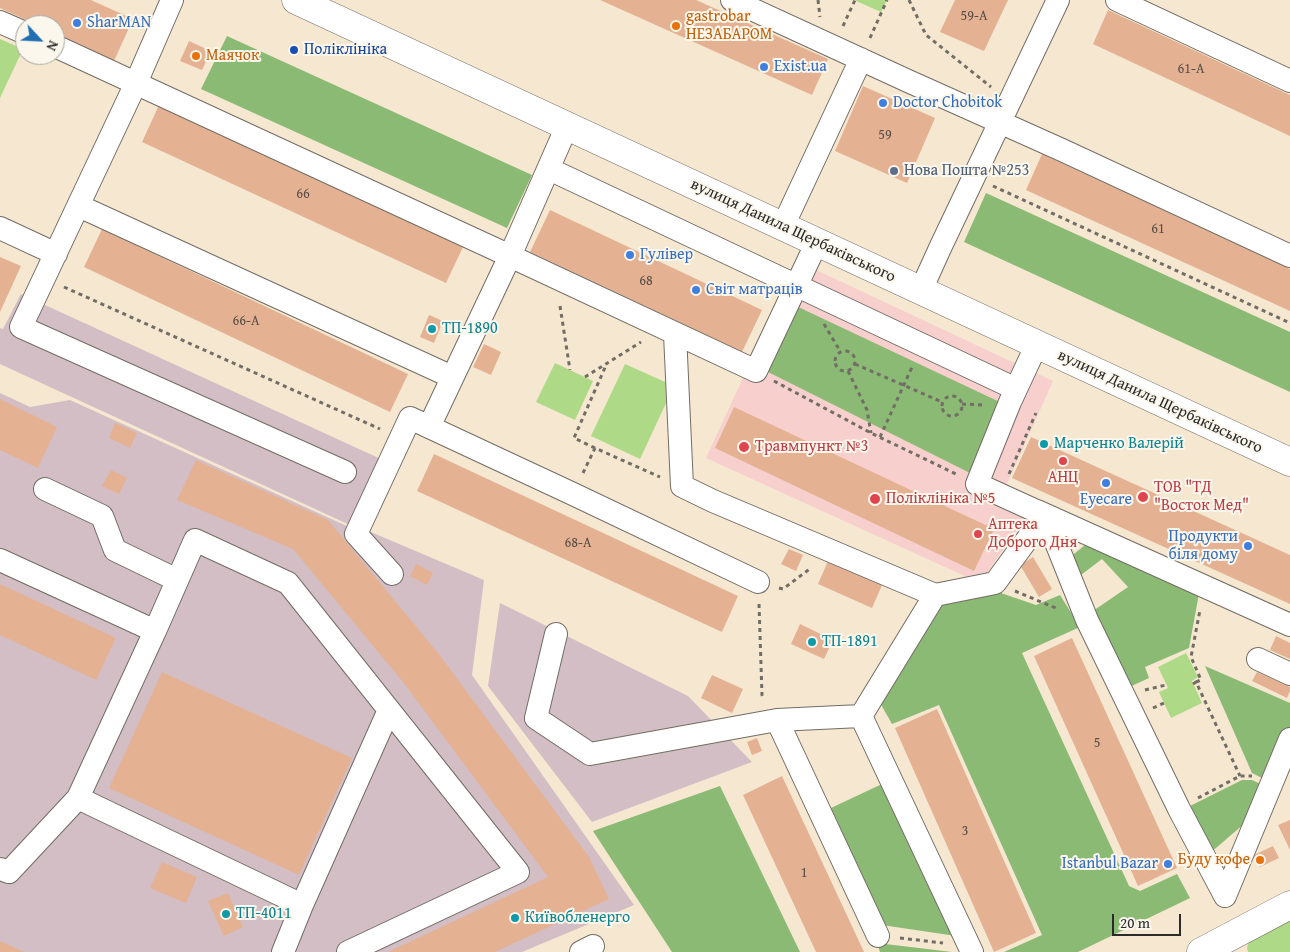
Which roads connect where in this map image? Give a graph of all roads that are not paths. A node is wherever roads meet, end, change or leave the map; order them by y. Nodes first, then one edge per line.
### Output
1 (172, 0) edge
2 (296, 0) edge
3 (732, 0) edge
4 (1058, 0) edge
5 (1117, 0) edge
6 (0, 22) edge
7 (15, 29) edge
8 (65, 51) edge
9 (861, 60) junction
10 (1290, 81) edge
11 (136, 83) junction
12 (1000, 122) junction
13 (567, 126) junction
14 (549, 169) junction
15 (79, 206) junction
16 (783, 226) junction
17 (0, 228) edge
18 (817, 242) junction
19 (56, 254) junction
20 (510, 256) junction
21 (1290, 256) edge
22 (797, 286) junction
23 (921, 290) junction
24 (669, 331) junction
25 (1037, 344) junction
26 (452, 377) junction
27 (1016, 389) junction
28 (429, 428) junction
29 (1290, 462) edge
30 (345, 472) dead end
31 (45, 490) dead end
32 (1045, 515) junction
33 (0, 560) edge
34 (392, 574) dead end
35 (178, 580) junction
36 (758, 582) road end
37 (935, 595) junction
38 (1290, 625) edge
39 (155, 631) junction
40 (556, 634) dead end
41 (1258, 659) dead end
42 (1290, 674) edge
43 (389, 710) junction
44 (861, 716) junction
45 (777, 720) junction
46 (1290, 739) edge
47 (78, 798) junction
48 (0, 869) edge
49 (302, 905) junction
50 (1290, 905) edge
51 (878, 936) road end
52 (970, 949) edge
53 (283, 952) edge
54 (348, 952) edge
55 (1201, 952) edge

1 - 11 lane
2 - 13 main road, вулиця Данила Щербаківського
3 - 9 lane
4 - 12 lane
5 - 10 lane
6 - 7 lane
8 - 11 lane
9 - 12 lane
9 - 16 lane
11 - 15 lane
11 - 20 lane
12 - 21 lane
12 - 23 lane
13 - 14 lane
13 - 16 main road, вулиця Данила Щербаківського
14 - 20 lane
14 - 22 lane
15 - 19 lane
15 - 26 lane
16 - 18 main road, вулиця Данила Щербаківського
17 - 19 lane
18 - 22 lane
18 - 23 main road, вулиця Данила Щербаківського
19 - 30 lane
20 - 24 lane
20 - 26 lane
22 - 24 lane
22 - 27 lane
23 - 25 main road, вулиця Данила Щербаківського
24 - 37 lane
25 - 27 lane
25 - 29 main road, вулиця Данила Щербаківського
26 - 28 lane
27 - 32 lane
28 - 34 lane
28 - 36 lane
31 - 35 lane
32 - 37 lane
32 - 38 lane
32 - 46 lane
33 - 39 lane
35 - 39 lane
35 - 43 lane
37 - 44 lane
39 - 47 lane
40 - 45 lane
41 - 42 lane
43 - 49 lane
43 - 54 lane
44 - 45 lane
44 - 52 lane
45 - 51 lane
47 - 48 lane
47 - 49 lane
49 - 53 lane
50 - 55 main road

